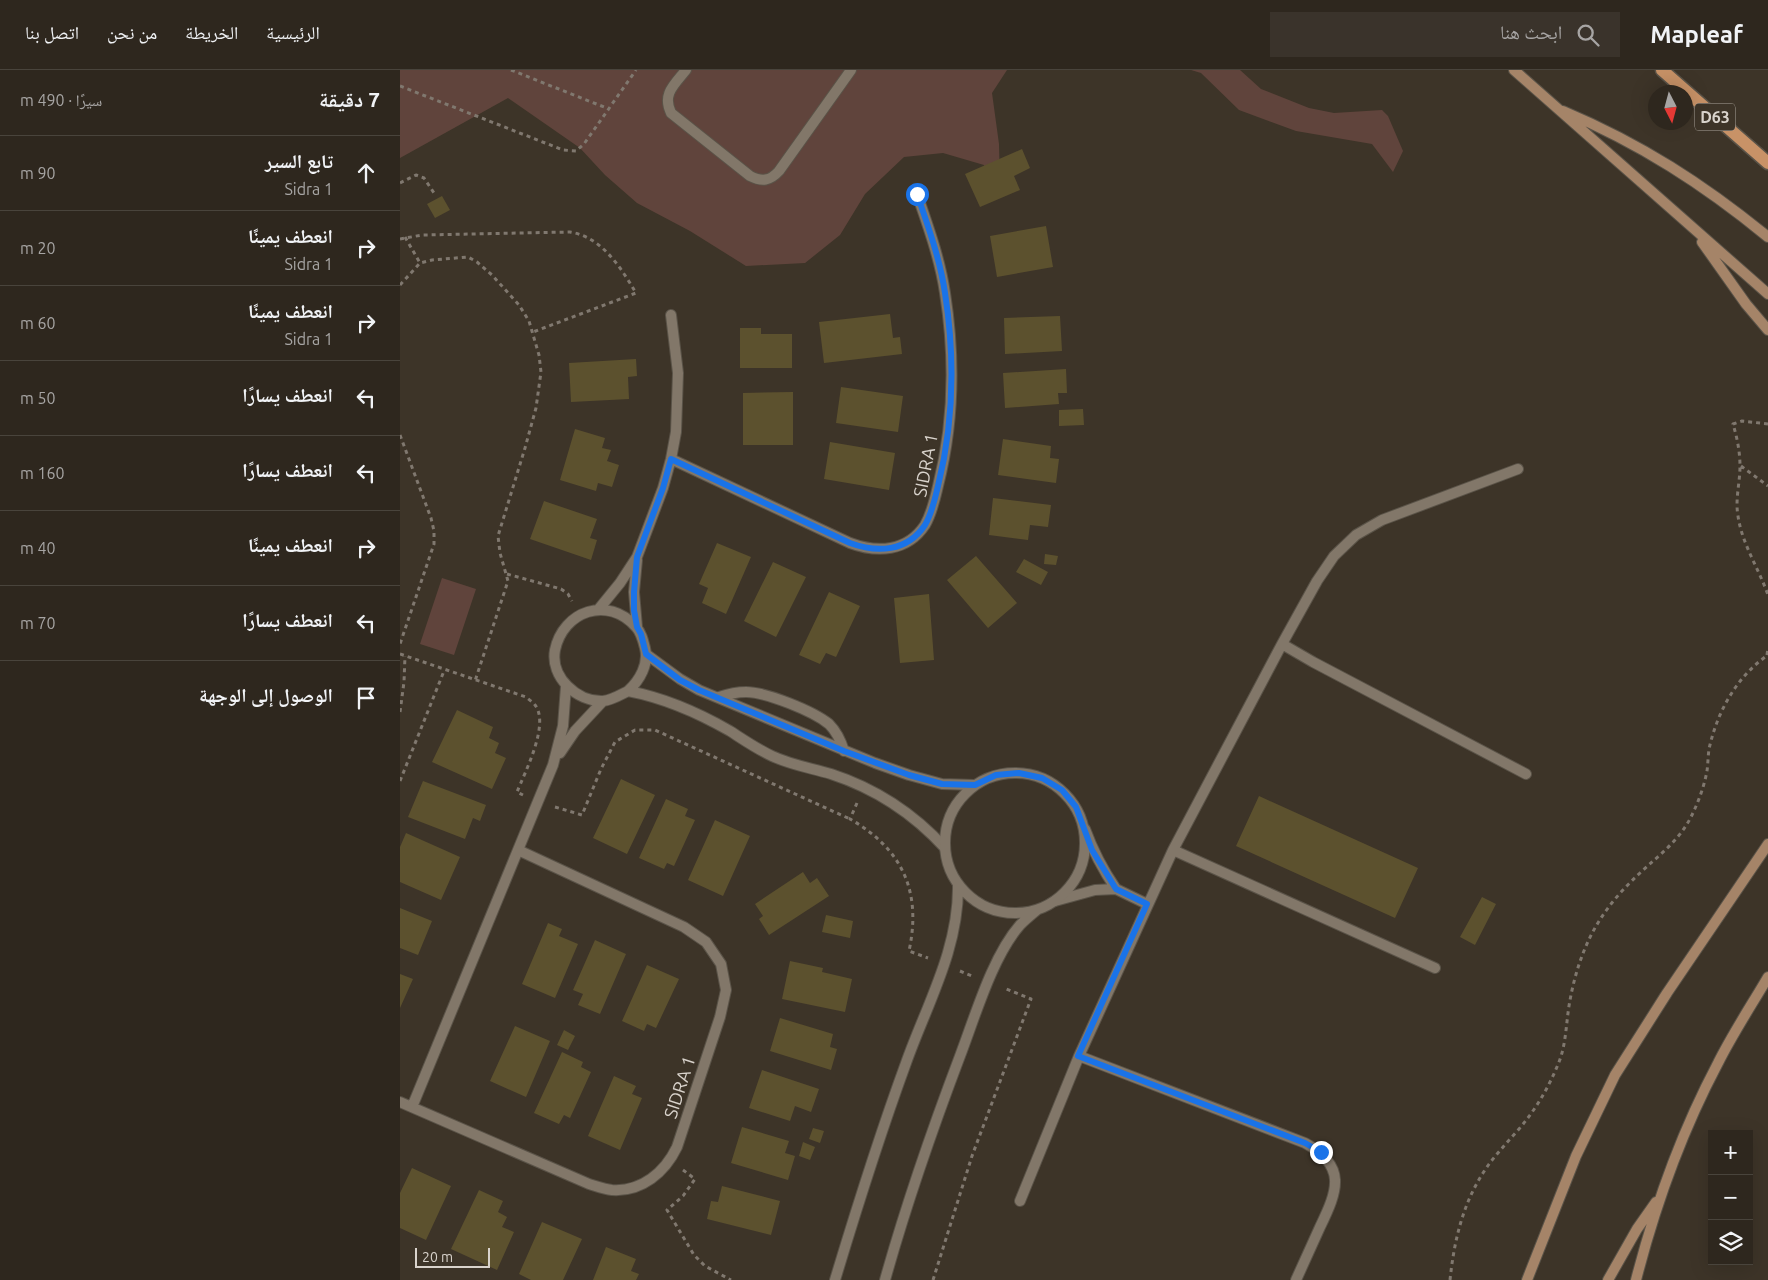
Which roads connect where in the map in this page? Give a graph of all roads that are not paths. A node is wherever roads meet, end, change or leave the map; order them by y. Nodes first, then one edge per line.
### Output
1 (686, 70) edge
2 (851, 70) edge
3 (1514, 70) edge
4 (1662, 70) edge
5 (1555, 108) junction
6 (1768, 163) edge
7 (917, 194) dead end
8 (1694, 230) junction
9 (1768, 237) edge
10 (1768, 294) edge
11 (671, 315) dead end
12 (1768, 330) edge
13 (671, 459) junction
14 (1518, 469) dead end
15 (637, 557) junction
16 (598, 610) junction
17 (637, 627) junction
18 (1282, 644) junction
19 (646, 654) junction
20 (566, 686) junction
21 (628, 691) junction
22 (719, 697) junction
23 (603, 701) junction
24 (844, 751) junction
25 (553, 765) junction
26 (1526, 774) dead end
27 (975, 785) junction
28 (1085, 829) junction
29 (1768, 844) edge
30 (945, 848) junction
31 (518, 850) junction
32 (1173, 850) junction
33 (958, 885) junction
34 (1116, 889) junction
35 (1055, 901) junction
36 (1147, 904) junction
37 (1037, 910) junction
38 (1435, 968) dead end
39 (1768, 977) edge
40 (1078, 1056) junction
41 (400, 1102) edge
42 (412, 1108) junction
43 (1662, 1194) junction
44 (1020, 1201) dead end
45 (835, 1280) edge
46 (885, 1280) edge
47 (1296, 1280) edge
48 (1527, 1280) edge
49 (1608, 1280) edge
50 (1636, 1280) edge

1 - 2 street
3 - 5 main road
4 - 6 main road, D63
5 - 8 main road
5 - 9 main road
7 - 13 street, SIDRA 1
8 - 10 main road
8 - 12 main road
11 - 13 street
13 - 15 street
14 - 18 street
15 - 16 street
15 - 17 street
16 - 17 street
16 - 20 street
17 - 19 street
18 - 26 street
18 - 32 street
19 - 21 street
19 - 22 street
20 - 23 street
20 - 25 street
21 - 23 street
21 - 30 street
22 - 24 street
22 - 24 street
23 - 25 street
24 - 27 street
25 - 31 street
27 - 28 street
27 - 30 street
28 - 34 street
28 - 35 street
29 - 48 main road
30 - 33 street
31 - 42 street
31 - 42 street, SIDRA 1
32 - 36 street
32 - 38 street
33 - 37 street
33 - 45 street
34 - 35 street
34 - 36 street
35 - 37 street
36 - 40 street
37 - 46 street
39 - 43 main road
40 - 44 street
40 - 47 street
41 - 42 street, SIDRA 1
43 - 49 main road
43 - 50 main road

